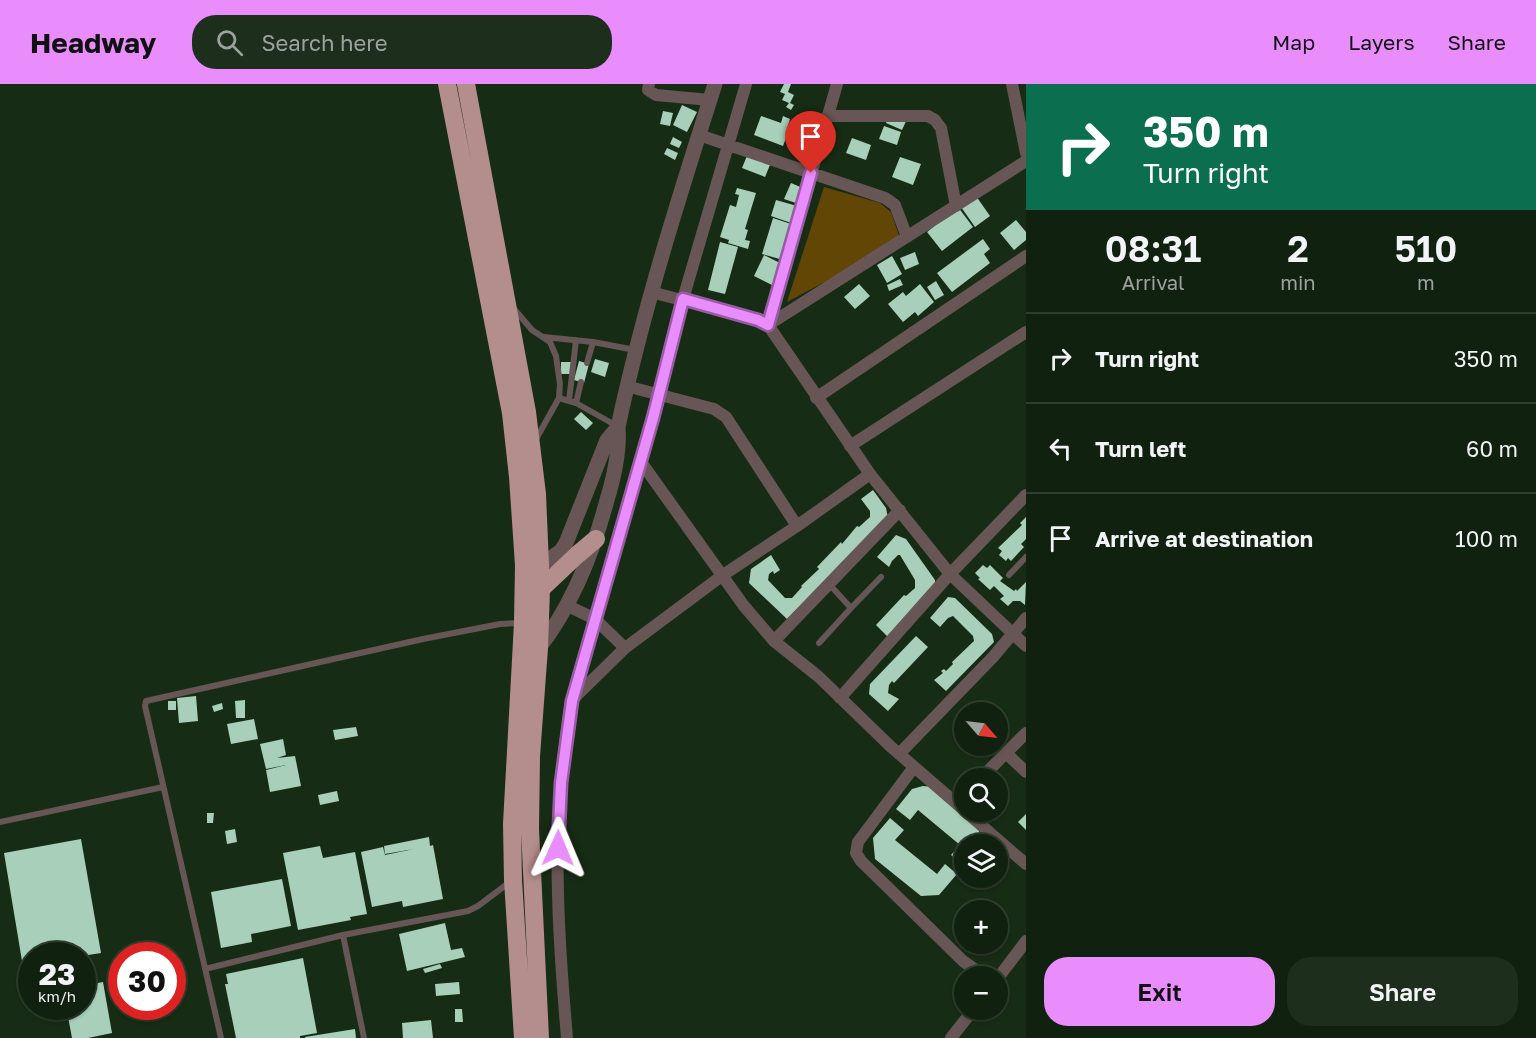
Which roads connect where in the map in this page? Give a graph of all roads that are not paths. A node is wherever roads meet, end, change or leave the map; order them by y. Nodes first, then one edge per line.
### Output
1 (447, 84) edge
2 (466, 84) edge
3 (649, 84) edge
4 (716, 84) edge
5 (746, 84) edge
6 (837, 84) edge
7 (1012, 84) edge
8 (710, 100) junction
9 (827, 116) junction
10 (699, 135) junction
11 (728, 144) junction
12 (1026, 153) edge
13 (1026, 161) edge
14 (811, 173) junction
15 (956, 206) junction
16 (907, 237) junction
17 (1026, 256) edge
18 (651, 292) junction
19 (507, 297) junction
20 (683, 299) junction
21 (768, 325) junction
22 (1026, 332) edge
23 (544, 337) junction
24 (576, 340) junction
25 (593, 342) junction
26 (636, 350) junction
27 (587, 363) dead end
28 (581, 382) dead end
29 (626, 386) junction
30 (659, 395) junction
31 (559, 398) junction
32 (816, 398) junction
33 (572, 402) junction
34 (618, 427) junction
35 (850, 446) junction
36 (532, 447) junction
37 (641, 462) junction
38 (870, 474) junction
39 (1026, 495) edge
40 (900, 510) junction
41 (797, 526) junction
42 (597, 539) junction
43 (1026, 557) edge
44 (541, 565) junction
45 (950, 574) junction
46 (723, 575) junction
47 (1009, 575) dead end
48 (880, 577) dead end
49 (829, 584) junction
50 (541, 589) junction
51 (566, 605) junction
52 (851, 608) junction
53 (1026, 618) edge
54 (595, 620) junction
55 (523, 623) junction
56 (1013, 633) junction
57 (774, 641) junction
58 (819, 643) dead end
59 (1026, 646) edge
60 (540, 648) junction
61 (625, 648) junction
62 (840, 698) junction
63 (572, 701) junction
64 (1026, 733) edge
65 (1008, 751) edge
66 (899, 754) junction
67 (1008, 755) edge
68 (1003, 756) edge
69 (914, 767) junction
70 (991, 768) edge
71 (1026, 772) edge
72 (163, 787) junction
73 (954, 798) edge
74 (0, 822) edge
75 (981, 822) edge
76 (1026, 864) edge
77 (513, 880) junction
78 (343, 935) junction
79 (1026, 941) edge
80 (970, 966) edge
81 (1007, 966) edge
82 (205, 969) junction
83 (965, 1020) edge
84 (221, 1038) edge
85 (364, 1038) edge
86 (523, 1038) edge
87 (540, 1038) edge
88 (567, 1038) edge
89 (951, 1038) edge

1 - 55 highway
2 - 19 highway
3 - 8 street
4 - 8 street
5 - 11 street
6 - 9 street
7 - 12 street
8 - 10 street
9 - 14 street
9 - 15 street
10 - 11 street
10 - 18 street
11 - 14 street
11 - 20 street
13 - 15 street
14 - 16 street
14 - 21 street
15 - 16 street
16 - 21 street
17 - 32 street
18 - 20 street
18 - 26 street
19 - 23 lane
19 - 36 highway
20 - 21 street
20 - 30 street
21 - 32 street
22 - 35 street
23 - 24 lane
23 - 31 lane
24 - 25 lane
24 - 33 lane
25 - 26 lane
25 - 27 lane
26 - 29 street
28 - 33 lane
29 - 30 street
29 - 34 street
30 - 37 street
30 - 41 street
31 - 33 lane
31 - 36 lane
32 - 35 street
33 - 34 lane
34 - 42 street
34 - 44 street
35 - 38 street
36 - 44 highway
37 - 46 street
37 - 54 street
38 - 40 street
38 - 41 street
39 - 45 street
40 - 45 street
40 - 49 street
41 - 46 street
42 - 50 highway
42 - 51 street
43 - 47 lane
44 - 50 highway
45 - 56 street
45 - 62 street
46 - 57 street
46 - 61 street
48 - 52 lane
49 - 52 lane
49 - 57 street
50 - 60 highway
51 - 54 street
51 - 60 street
52 - 58 lane
53 - 56 street
54 - 61 street
54 - 63 street
55 - 72 lane
55 - 77 highway
56 - 59 street
56 - 66 street
57 - 62 street
60 - 87 highway
61 - 63 street
62 - 66 street
63 - 88 street
64 - 65 street
66 - 69 street
67 - 71 street
68 - 70 street
69 - 73 street
69 - 80 street
72 - 74 lane
72 - 82 lane
75 - 76 street
77 - 78 lane
77 - 86 highway
78 - 82 lane
78 - 85 lane
79 - 81 street
82 - 84 lane
83 - 89 street

